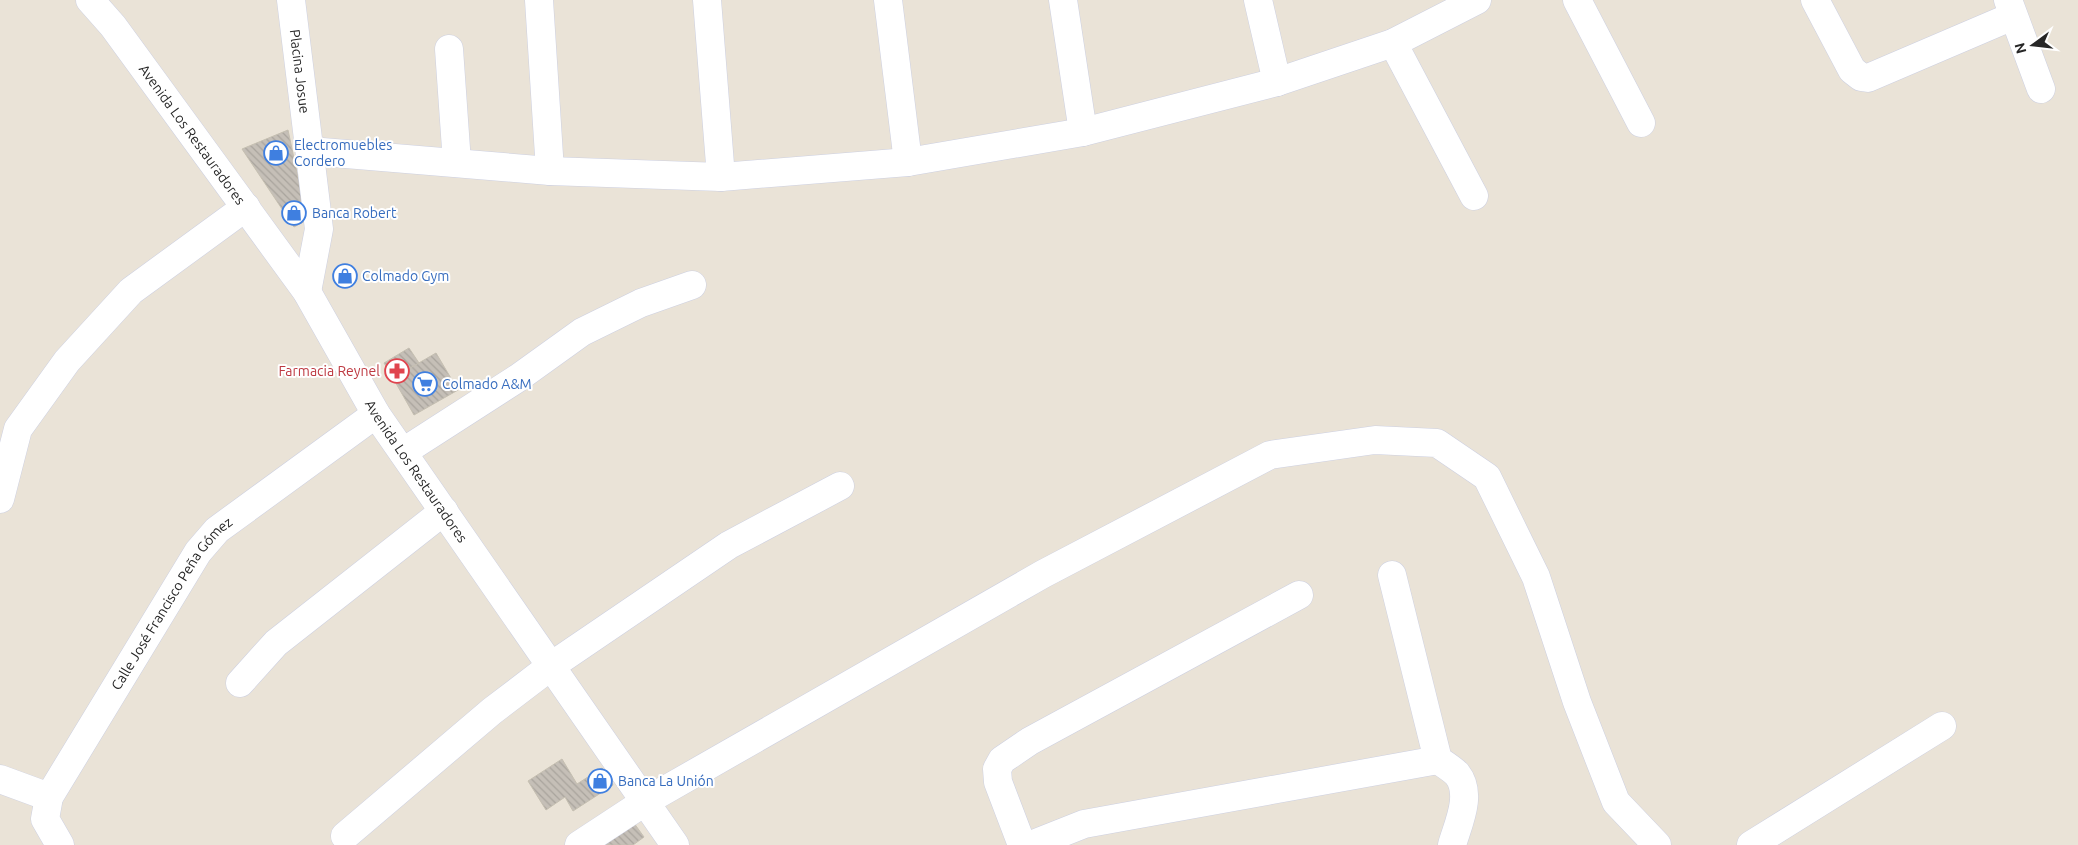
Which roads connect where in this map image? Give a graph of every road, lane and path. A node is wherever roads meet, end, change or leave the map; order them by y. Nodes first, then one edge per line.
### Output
1 (90, 0) edge
2 (291, 0) edge
3 (539, 0) edge
4 (706, 0) edge
5 (888, 0) edge
6 (1063, 0) edge
7 (1258, 0) edge
8 (1577, 0) edge
9 (1815, 0) edge
10 (1472, 2) edge
11 (2010, 8) edge
12 (1393, 43) junction
13 (449, 49) dead end
14 (1277, 82) junction
15 (2040, 89) dead end
16 (1641, 123) dead end
17 (1084, 132) junction
18 (310, 151) junction
19 (457, 162) junction
20 (908, 162) junction
21 (550, 171) junction
22 (721, 177) junction
23 (1474, 196) dead end
24 (246, 207) junction
25 (692, 285) dead end
26 (308, 292) junction
27 (376, 414) junction
28 (403, 452) junction
29 (840, 486) dead end
30 (0, 499) edge
31 (444, 511) junction
32 (1392, 576) dead end
33 (1299, 595) dead end
34 (552, 666) junction
35 (240, 683) dead end
36 (1942, 726) dead end
37 (1438, 760) junction
38 (0, 779) edge
39 (49, 797) junction
40 (646, 801) junction
41 (1087, 834) edge
42 (345, 836) dead end
43 (60, 845) edge
44 (579, 845) edge
45 (675, 845) edge
46 (1022, 845) edge
47 (1031, 845) edge
48 (1452, 845) edge
49 (1657, 845) edge
50 (1751, 845) edge

1 - 24 street, Avenida Los Restauradores
2 - 18 street, Placina Josue
3 - 21 street
4 - 22 street
5 - 20 street
6 - 17 street
7 - 14 street
8 - 16 street
9 - 11 street
10 - 12 street
11 - 15 street
12 - 14 street
12 - 23 street
13 - 19 street
14 - 17 street
17 - 20 street
18 - 19 street
18 - 26 street, Placina Josue
19 - 21 street
20 - 22 street
21 - 22 street
24 - 26 street, Avenida Los Restauradores
24 - 30 street
25 - 28 street
26 - 27 street, Avenida Los Restauradores
27 - 28 street, Avenida Los Restauradores
27 - 39 street, Calle José Francisco Peña Gómez
28 - 31 street, Avenida Los Restauradores
29 - 34 street
31 - 34 street, Avenida Los Restauradores
31 - 35 street
32 - 37 street
33 - 46 street
34 - 40 street, Avenida Los Restauradores
34 - 42 street
36 - 50 street
37 - 41 street
37 - 48 street
38 - 39 street
39 - 43 street, Calle José Francisco Peña Gómez
40 - 44 street
40 - 45 street, Avenida Los Restauradores
40 - 49 street
41 - 47 street

